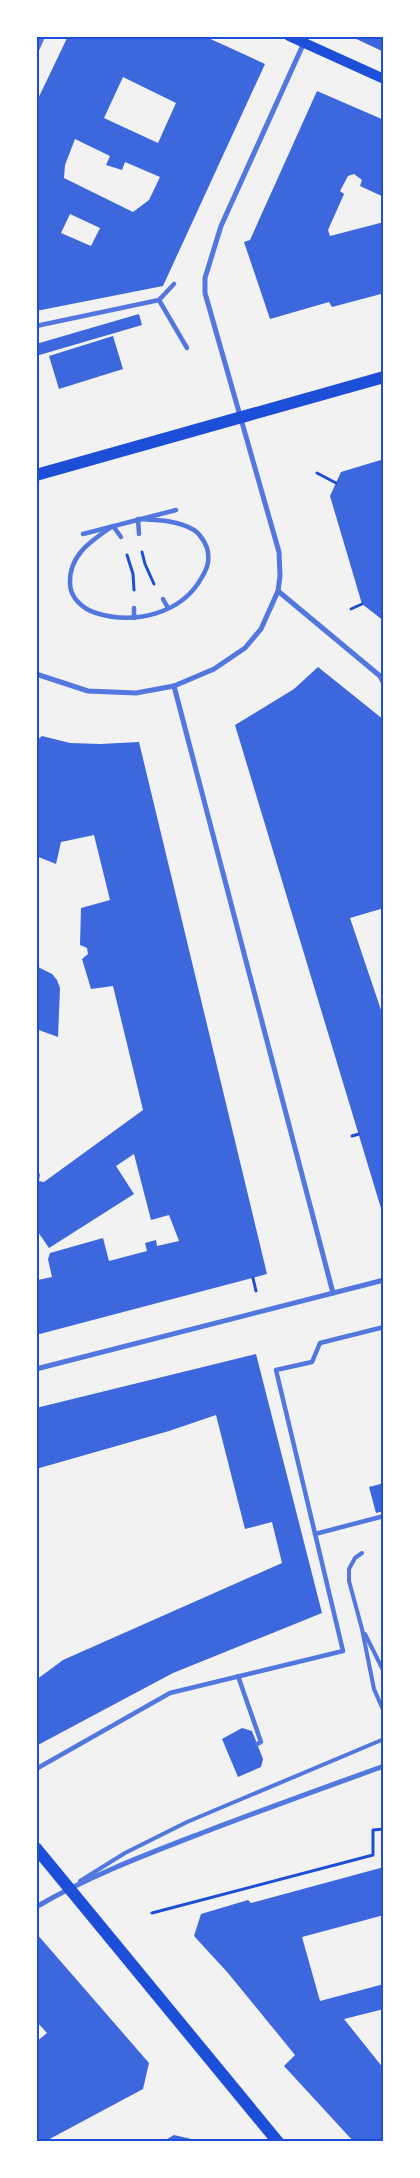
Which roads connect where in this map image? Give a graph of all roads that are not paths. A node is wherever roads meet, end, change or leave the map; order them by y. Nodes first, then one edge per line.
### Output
1 (43, 36) edge
2 (289, 36) edge
3 (305, 40) edge
4 (36, 51) edge
5 (384, 79) edge
6 (174, 284) dead end
7 (159, 300) junction
8 (36, 326) edge
9 (187, 348) dead end
10 (384, 377) edge
11 (241, 417) junction
12 (36, 475) edge
13 (176, 510) dead end
14 (138, 519) junction
15 (113, 526) junction
16 (83, 534) dead end
17 (139, 534) road end
18 (121, 537) road end
19 (278, 591) junction
20 (163, 599) road end
21 (134, 608) road end
22 (168, 608) junction
23 (134, 618) junction
24 (36, 674) edge
25 (384, 684) edge
26 (174, 686) junction
27 (384, 1280) edge
28 (333, 1292) junction
29 (384, 1327) edge
30 (36, 1369) edge
31 (384, 1516) edge
32 (315, 1534) junction
33 (362, 1553) dead end
34 (362, 1629) junction
35 (384, 1672) edge
36 (238, 1676) junction
37 (384, 1712) edge
38 (384, 1735) edge
39 (384, 1739) edge
40 (379, 1742) junction
41 (257, 1744) dead end
42 (384, 1766) edge
43 (36, 1769) edge
44 (36, 1848) edge
45 (70, 1888) junction
46 (36, 1908) edge
47 (278, 2142) edge

1 - 4 street
2 - 3 main road
3 - 5 main road
3 - 11 street
6 - 7 street
7 - 8 street
7 - 9 street
10 - 11 main road
11 - 12 main road
11 - 19 street
13 - 14 street
14 - 15 street
14 - 17 street
14 - 22 street
15 - 16 street
15 - 18 street
15 - 23 street
19 - 25 street
19 - 26 street
20 - 22 street
21 - 23 street
22 - 23 street
24 - 26 street
26 - 28 street
27 - 28 street
28 - 30 street
29 - 32 street
31 - 32 street
32 - 36 street
33 - 34 lane
34 - 35 lane
34 - 37 lane
36 - 41 street
36 - 43 street
38 - 40 lane
39 - 40 lane
40 - 45 lane
42 - 45 street
44 - 45 main road
45 - 46 street
45 - 47 main road

